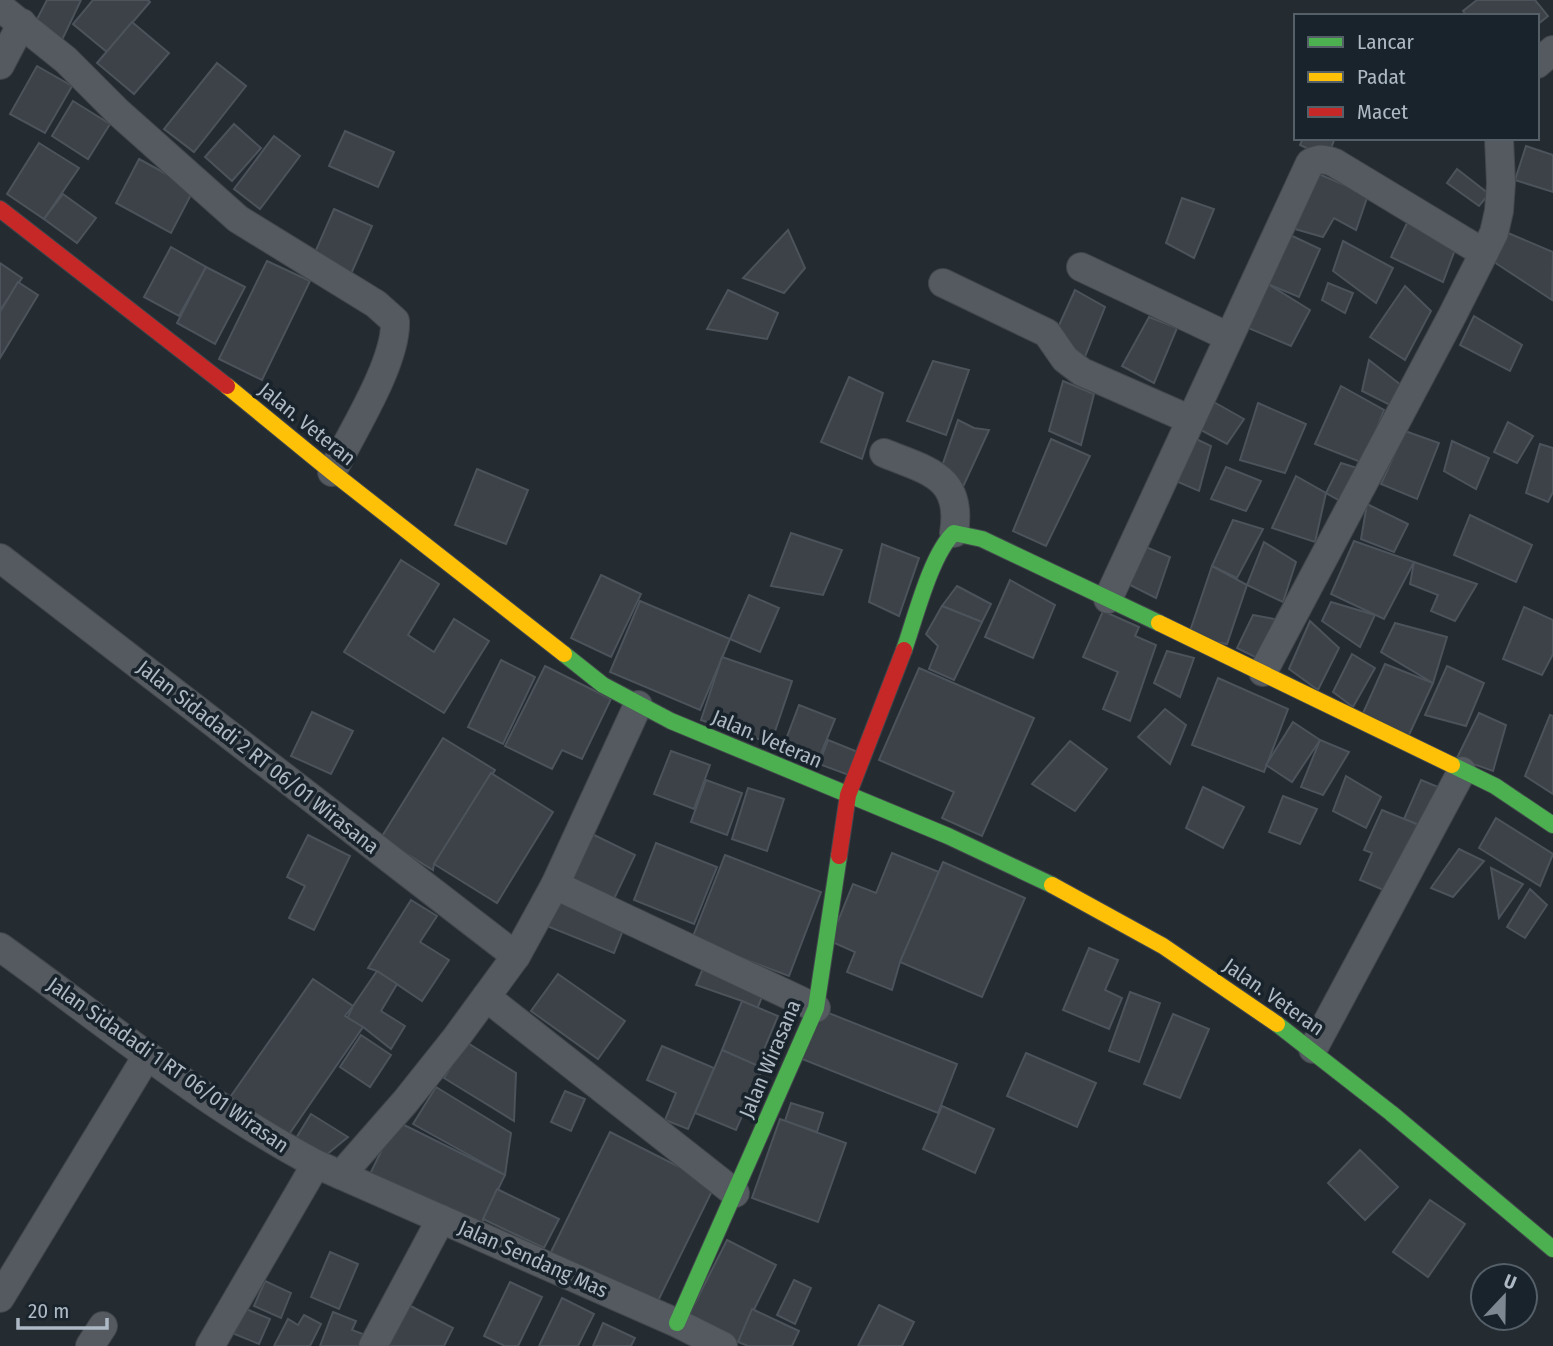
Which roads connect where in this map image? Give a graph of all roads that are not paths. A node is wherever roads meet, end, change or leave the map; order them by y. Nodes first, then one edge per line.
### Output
1 (11, 15) edge
2 (1553, 50) edge
3 (1539, 62) edge
4 (0, 65) edge
5 (1499, 140) edge
6 (0, 209) edge
7 (1484, 253) junction
8 (1081, 267) dead end
9 (943, 283) dead end
10 (1229, 337) junction
11 (1191, 420) junction
12 (884, 453) dead end
13 (332, 472) junction
14 (954, 533) junction
15 (0, 558) edge
16 (1108, 599) junction
17 (1263, 671) junction
18 (638, 705) junction
19 (1462, 771) junction
20 (848, 795) junction
21 (1553, 825) edge
22 (555, 886) junction
23 (0, 947) edge
24 (516, 956) junction
25 (486, 997) junction
26 (816, 1009) junction
27 (1313, 1049) junction
28 (148, 1056) junction
29 (329, 1169) junction
30 (735, 1193) junction
31 (441, 1219) junction
32 (1553, 1249) edge
33 (0, 1298) edge
34 (677, 1323) junction
35 (210, 1346) edge
36 (373, 1346) edge
37 (723, 1346) edge

1 - 4 street
1 - 13 street
2 - 3 street
5 - 7 street
6 - 13 street, Jalan. Veteran
7 - 10 street
7 - 17 street
8 - 10 street
9 - 11 street
10 - 11 street
11 - 16 street
12 - 14 street
13 - 18 street, Jalan. Veteran
14 - 16 street
14 - 20 street, Jalan Wirasana
15 - 24 street, Jalan Sidadadi 2 RT 06/01 Wirasana
16 - 17 street
17 - 19 street
18 - 20 street, Jalan. Veteran
18 - 22 street
19 - 21 street
19 - 27 street
20 - 26 street, Jalan Wirasana
20 - 27 street, Jalan. Veteran
22 - 24 street
22 - 26 street
23 - 28 street, Jalan Sidadadi 1 RT 06/01 Wirasan
24 - 25 street
25 - 29 street
25 - 30 street
26 - 30 street, Jalan Wirasana
27 - 32 street, Jalan. Veteran
28 - 29 street, Jalan Sidadadi 1 RT 06/01 Wirasan
28 - 33 street
29 - 31 street, Jalan Sendang Mas
29 - 35 street
30 - 34 street, Jalan Wirasana
31 - 34 street, Jalan Sendang Mas
31 - 36 street
34 - 37 street, Jalan Sendang Mas

